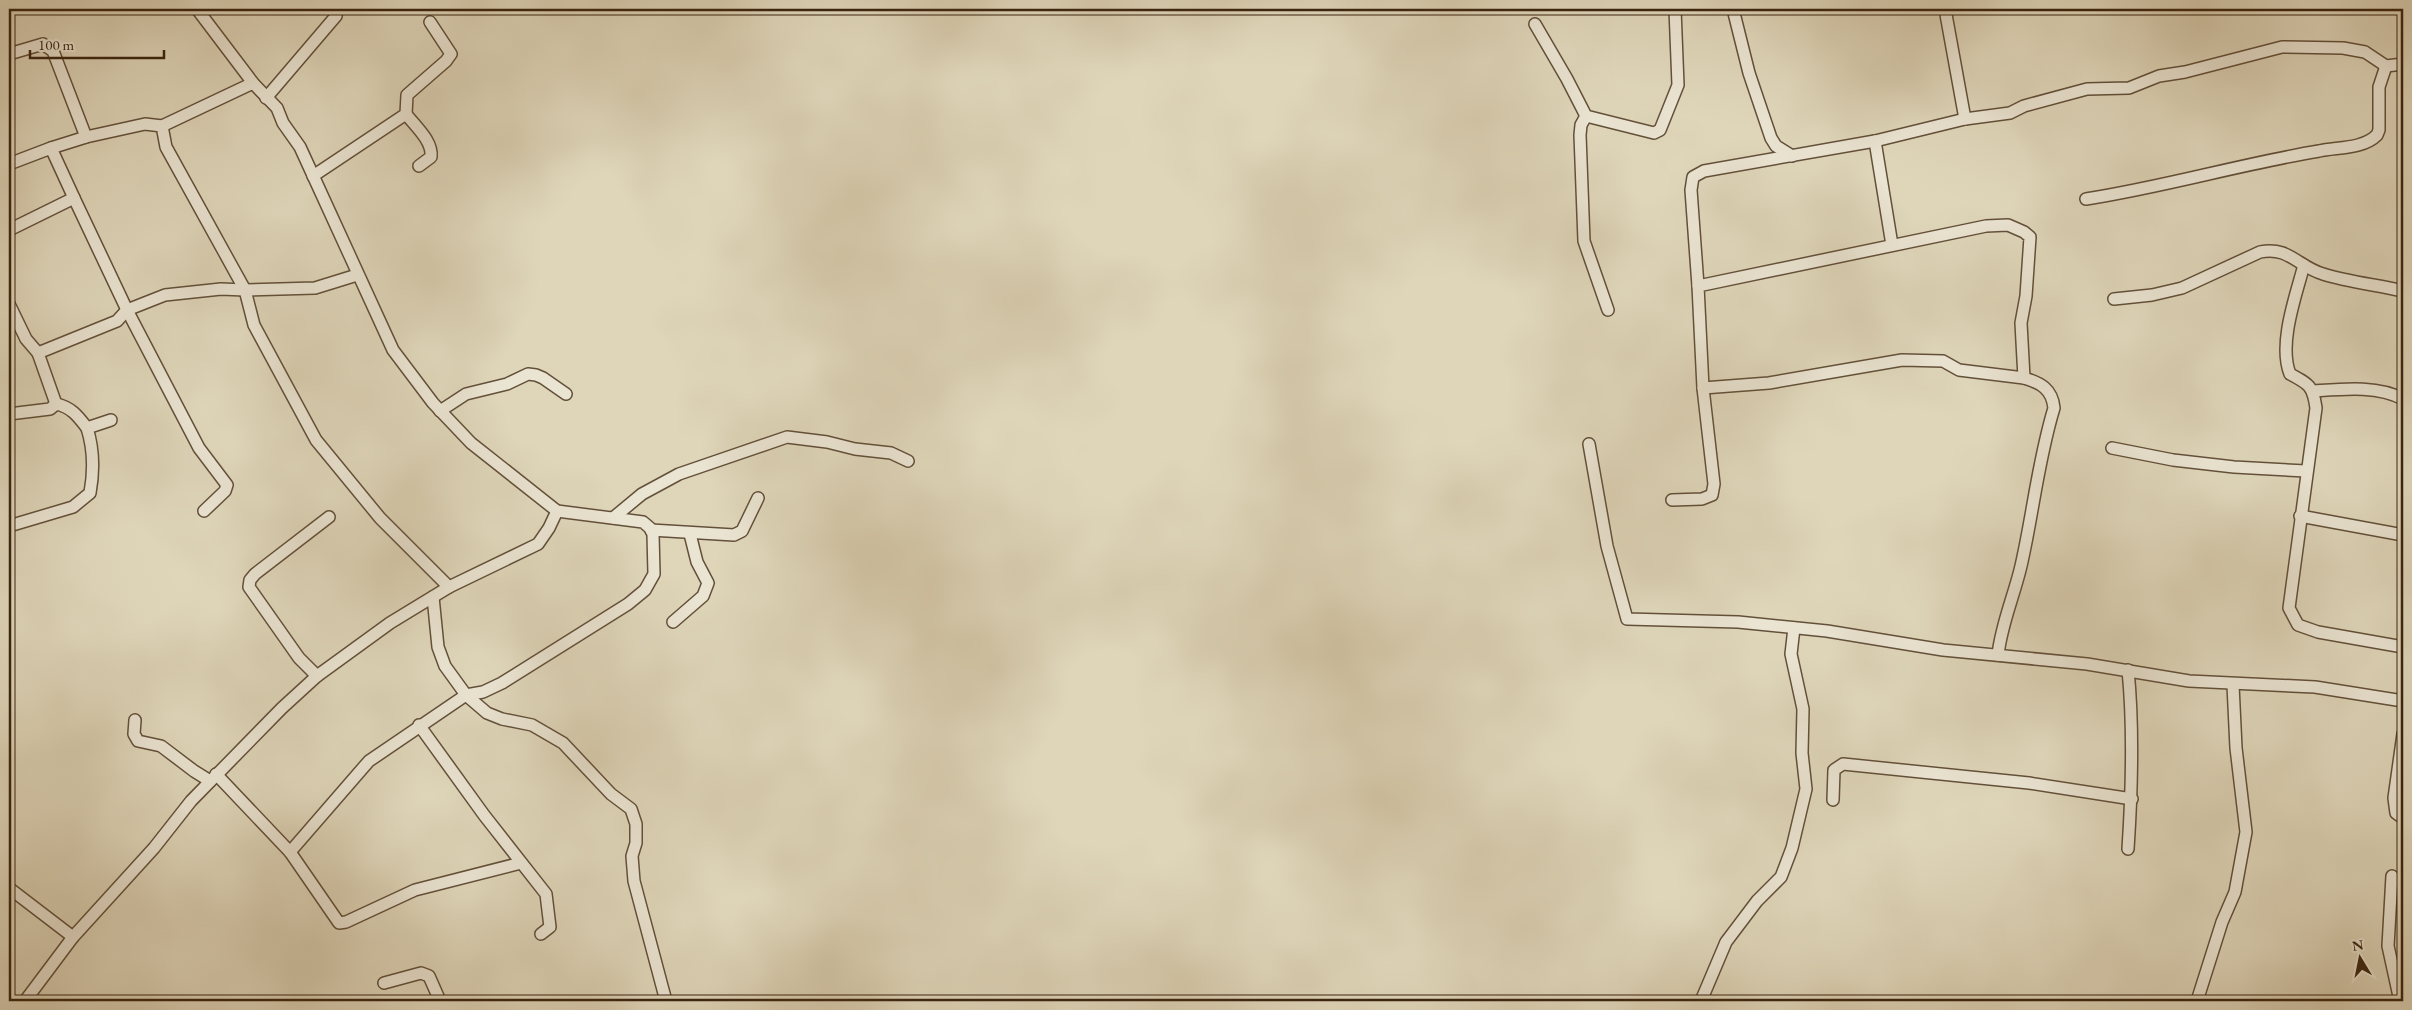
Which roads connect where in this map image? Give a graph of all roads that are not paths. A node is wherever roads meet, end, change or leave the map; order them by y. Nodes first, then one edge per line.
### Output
1 (197, 9) edge
2 (337, 9) edge
3 (1675, 9) edge
4 (1732, 9) edge
5 (1945, 9) edge
6 (430, 22) dead end
7 (1535, 24) dead end
8 (9, 54) edge
9 (2403, 64) edge
10 (2386, 66) junction
11 (253, 83) junction
12 (266, 98) junction
13 (406, 114) junction
14 (1586, 116) junction
15 (1965, 118) junction
16 (162, 126) junction
17 (86, 137) junction
18 (1875, 141) junction
19 (51, 148) junction
20 (1792, 156) junction
21 (9, 164) edge
22 (419, 166) dead end
23 (313, 176) junction
24 (74, 198) junction
25 (2086, 199) dead end
26 (9, 230) edge
27 (1892, 245) junction
28 (2304, 265) junction
29 (357, 275) junction
30 (1698, 286) junction
31 (245, 290) junction
32 (2403, 290) edge
33 (2114, 299) dead end
34 (9, 304) edge
35 (127, 310) junction
36 (1608, 310) dead end
37 (38, 353) junction
38 (2024, 378) junction
39 (1703, 388) junction
40 (2314, 391) junction
41 (566, 394) dead end
42 (2403, 399) edge
43 (56, 404) junction
44 (440, 411) junction
45 (9, 414) edge
46 (111, 420) dead end
47 (87, 428) junction
48 (1589, 444) dead end
49 (2112, 448) dead end
50 (908, 461) dead end
51 (2306, 471) junction
52 (758, 498) dead end
53 (1672, 500) dead end
54 (204, 511) dead end
55 (557, 511) junction
56 (329, 516) dead end
57 (2300, 516) junction
58 (612, 518) junction
59 (9, 526) edge
60 (651, 530) junction
61 (690, 534) junction
62 (2403, 535) edge
63 (448, 587) junction
64 (433, 597) junction
65 (672, 622) dead end
66 (1794, 628) junction
67 (2403, 647) edge
68 (1998, 656) junction
69 (2128, 670) junction
70 (317, 676) junction
71 (2232, 684) junction
72 (466, 695) junction
73 (2403, 701) edge
74 (135, 720) dead end
75 (419, 725) junction
76 (2403, 734) edge
77 (213, 777) junction
78 (2132, 799) junction
79 (1833, 800) dead end
80 (2403, 818) edge
81 (2128, 849) dead end
82 (290, 852) junction
83 (521, 862) junction
84 (2392, 876) dead end
85 (9, 888) edge
86 (541, 934) dead end
87 (73, 937) junction
88 (384, 983) dead end
89 (24, 1001) edge
90 (439, 1001) edge
91 (666, 1001) edge
92 (1701, 1001) edge
93 (2198, 1001) edge
94 (2400, 1001) edge

1 - 11 street
2 - 12 street
3 - 14 street
4 - 20 street
5 - 15 street
6 - 13 street
7 - 14 street
8 - 17 street
9 - 10 street
10 - 15 street
10 - 25 street
11 - 12 street
11 - 16 street
12 - 23 street
13 - 22 street
13 - 23 street
14 - 36 street
15 - 18 street
16 - 17 street
16 - 31 street
17 - 19 street
18 - 20 street
18 - 27 street
19 - 21 street
19 - 24 street
20 - 30 street
23 - 29 street
24 - 26 street
24 - 35 street
27 - 30 street
27 - 38 street
28 - 32 street
28 - 33 street
28 - 40 street
29 - 31 street
29 - 44 street
30 - 39 street
31 - 35 street
31 - 63 street
34 - 37 street
35 - 37 street
35 - 54 street
37 - 43 street
38 - 39 street
38 - 68 street
39 - 53 street
40 - 42 street
40 - 51 street
41 - 44 street
43 - 45 street
43 - 47 street
44 - 55 street
46 - 47 street
47 - 59 street
48 - 66 street
49 - 51 street
50 - 58 street
51 - 57 street
52 - 61 street
55 - 58 street
55 - 63 street
56 - 70 street
57 - 62 street
57 - 67 street
58 - 60 street
60 - 61 street
60 - 72 street
61 - 65 street
63 - 64 street
64 - 70 street
64 - 72 street
66 - 68 street
66 - 92 street
68 - 69 street
69 - 71 street
69 - 78 street
70 - 77 street
71 - 73 street
71 - 93 street
72 - 75 street
72 - 91 street
74 - 77 street
75 - 82 street
75 - 83 street
76 - 80 street
77 - 82 street
77 - 87 street
78 - 79 street
78 - 81 street
82 - 83 street
83 - 86 street
84 - 94 street
85 - 87 street
87 - 89 street
88 - 90 street

